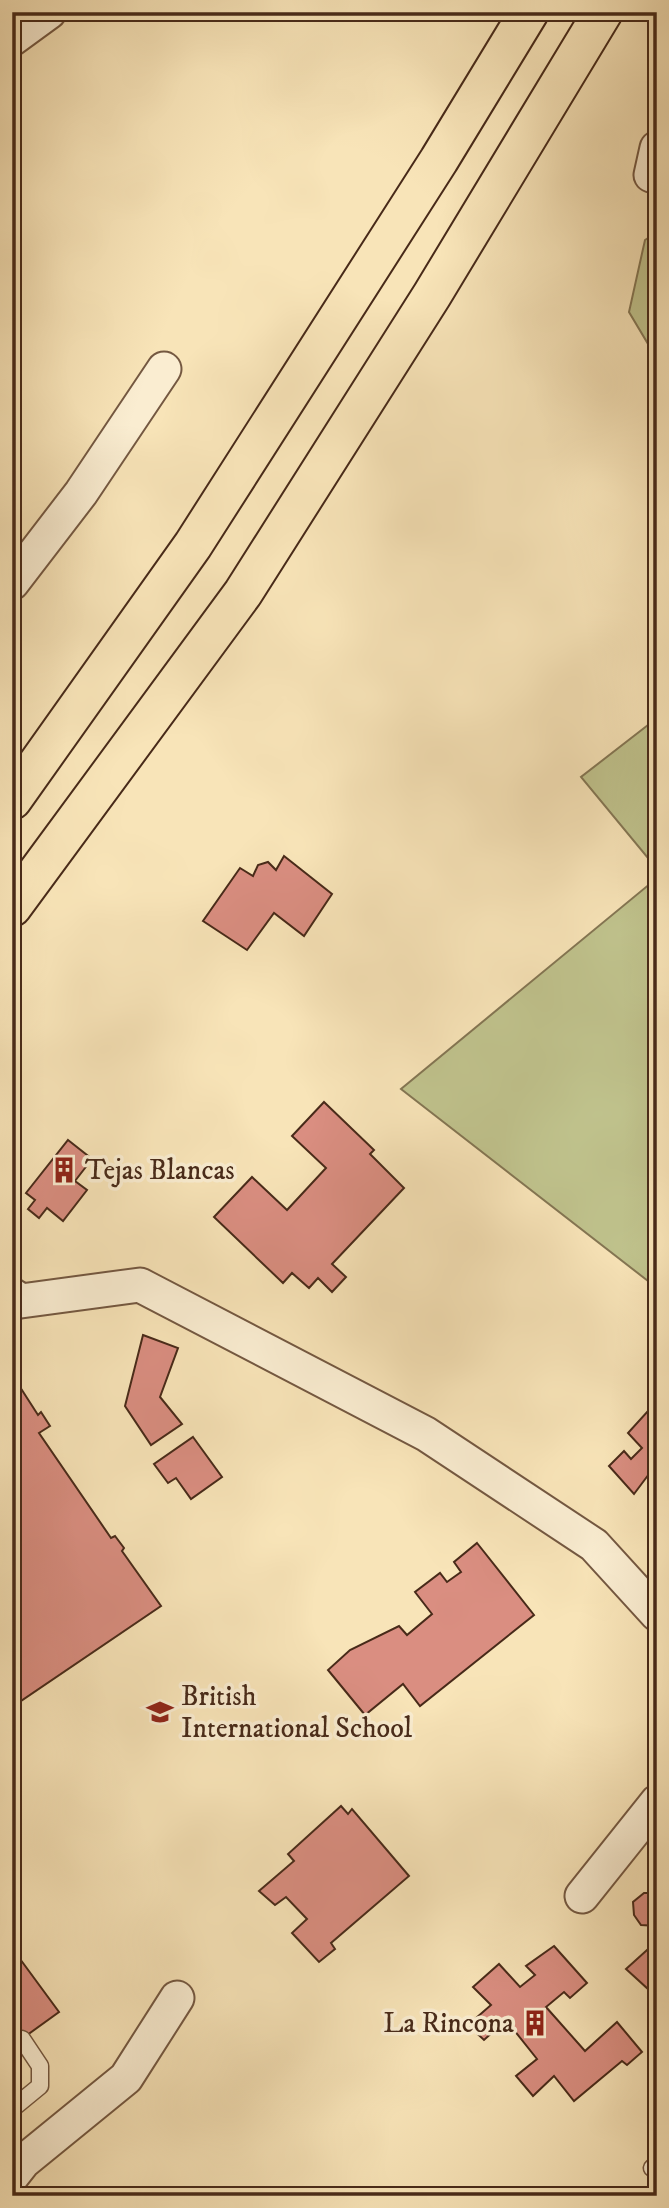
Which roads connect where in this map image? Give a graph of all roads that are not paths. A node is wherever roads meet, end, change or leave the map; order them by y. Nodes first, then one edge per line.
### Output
1 (49, 12) edge
2 (529, 12) edge
3 (603, 12) edge
4 (12, 39) edge
5 (164, 369) dead end
6 (12, 583) edge
7 (12, 800) edge
8 (12, 907) edge
9 (12, 1295) edge
10 (657, 1614) edge
11 (657, 1802) edge
12 (582, 1896) dead end
13 (177, 1998) dead end
14 (22, 2039) dead end
15 (12, 2109) edge
16 (12, 2176) edge

1 - 4 street
2 - 7 highway
3 - 8 highway
5 - 6 street
9 - 10 street
11 - 12 street
13 - 16 street
14 - 15 lane

